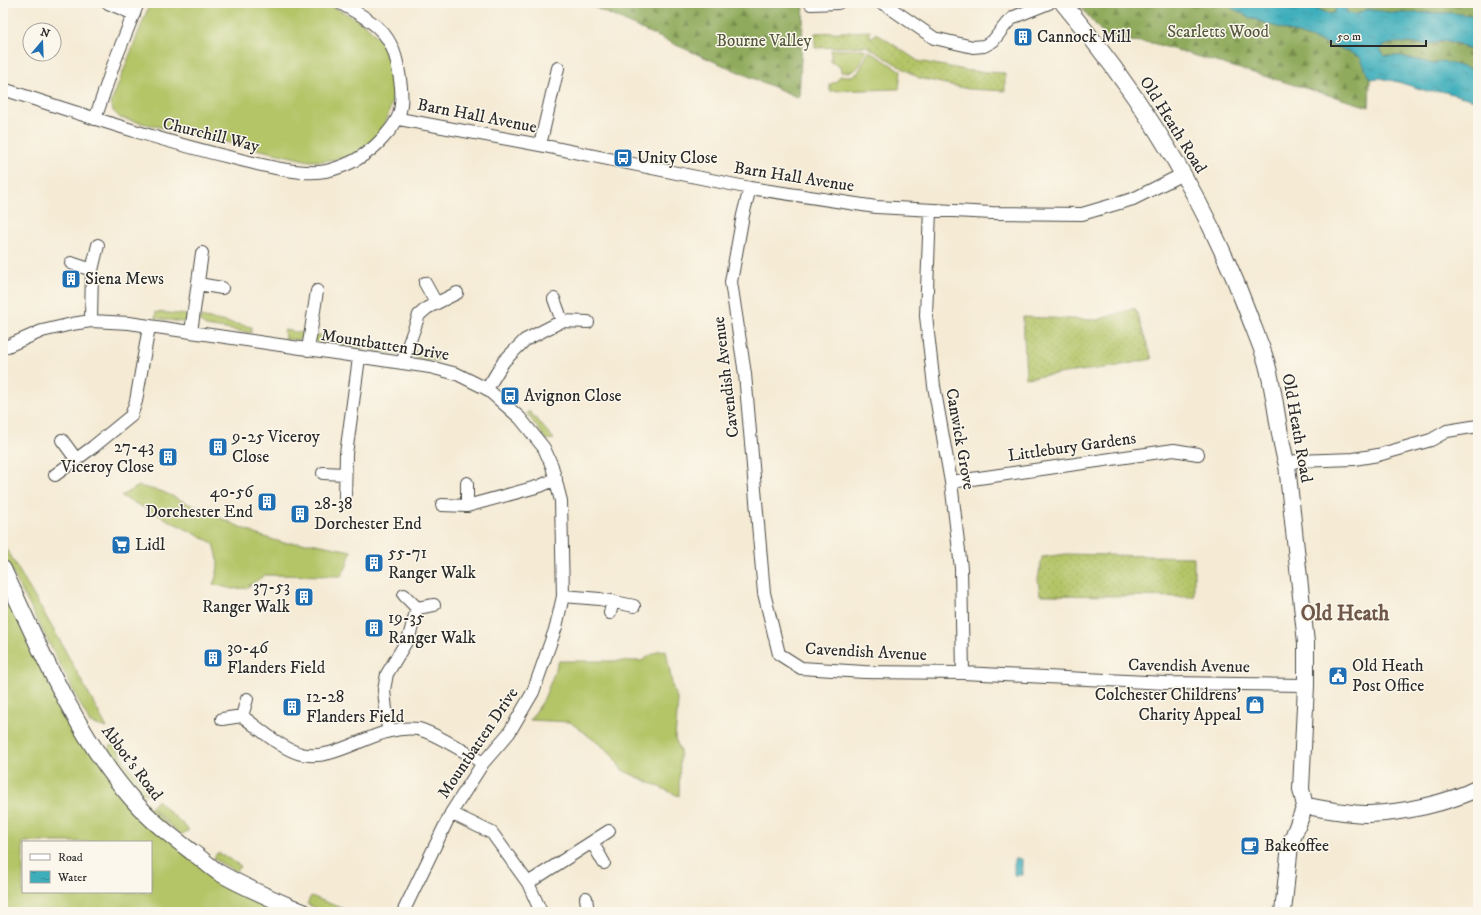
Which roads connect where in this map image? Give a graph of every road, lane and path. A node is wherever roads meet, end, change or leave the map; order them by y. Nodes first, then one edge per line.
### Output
1 (108, 3) edge
2 (340, 3) edge
3 (838, 3) edge
4 (881, 3) edge
5 (1049, 3) edge
6 (1064, 3) edge
7 (811, 4) dead end
8 (136, 8) edge
9 (558, 68) dead end
10 (3, 90) edge
11 (96, 119) junction
12 (399, 119) junction
13 (540, 145) junction
14 (1183, 174) junction
15 (750, 188) junction
16 (930, 210) junction
17 (98, 245) dead end
18 (202, 253) dead end
19 (71, 264) dead end
20 (92, 270) junction
21 (426, 283) dead end
22 (198, 284) junction
23 (222, 288) dead end
24 (317, 291) dead end
25 (457, 293) dead end
26 (554, 299) dead end
27 (436, 303) junction
28 (91, 321) junction
29 (562, 321) junction
30 (588, 322) dead end
31 (149, 327) junction
32 (192, 332) junction
33 (3, 348) edge
34 (308, 350) junction
35 (359, 358) junction
36 (402, 363) junction
37 (487, 389) junction
38 (1478, 426) edge
39 (62, 440) dead end
40 (1198, 454) dead end
41 (76, 459) junction
42 (1287, 465) junction
43 (323, 473) dead end
44 (345, 474) junction
45 (55, 475) dead end
46 (556, 478) junction
47 (951, 482) junction
48 (467, 483) dead end
49 (345, 498) dead end
50 (442, 505) dead end
51 (467, 506) junction
52 (3, 569) edge
53 (404, 594) dead end
54 (563, 596) junction
55 (434, 605) dead end
56 (634, 606) dead end
57 (417, 608) junction
58 (963, 673) junction
59 (1306, 685) junction
60 (247, 699) dead end
61 (242, 716) junction
62 (222, 719) dead end
63 (388, 730) junction
64 (483, 762) junction
65 (1478, 788) edge
66 (1305, 806) junction
67 (451, 813) junction
68 (609, 831) dead end
69 (592, 842) junction
70 (604, 863) dead end
71 (528, 883) junction
72 (586, 898) dead end
73 (303, 912) edge
74 (403, 912) edge
75 (541, 912) edge
76 (588, 912) edge
77 (1283, 912) edge

1 - 8 street
2 - 12 street
3 - 7 street
4 - 5 street
6 - 14 street, Old Heath Road
8 - 11 street
9 - 13 street
10 - 11 street, Churchill Way
11 - 12 street, Churchill Way
12 - 13 street, Barn Hall Avenue
13 - 15 street, Barn Hall Avenue
14 - 16 street, Barn Hall Avenue
14 - 42 street, Old Heath Road
15 - 16 street, Barn Hall Avenue
15 - 58 street, Cavendish Avenue
16 - 47 street, Canwick Grove
17 - 20 street
18 - 22 street
19 - 20 street
20 - 28 street
21 - 27 street
22 - 23 street
22 - 32 street
24 - 34 street
25 - 27 street
26 - 29 street
27 - 36 street
28 - 31 street, Mountbatten Drive
28 - 33 street, Mountbatten Drive
29 - 30 street
29 - 37 street
31 - 32 street, Mountbatten Drive
31 - 41 street
32 - 34 street, Mountbatten Drive
34 - 35 street, Mountbatten Drive
35 - 36 street, Mountbatten Drive
35 - 44 street
36 - 37 street, Mountbatten Drive
37 - 46 street, Mountbatten Drive
38 - 42 street
39 - 41 street
40 - 47 street, Littlebury Gardens
41 - 45 street
42 - 59 street, Old Heath Road
43 - 44 street
44 - 49 street
46 - 51 street
46 - 54 street, Mountbatten Drive
47 - 58 street, Canwick Grove
48 - 51 street
50 - 51 street
52 - 73 street, Abbot's Road
53 - 57 street
54 - 56 street
54 - 64 street, Mountbatten Drive
55 - 57 street
57 - 63 street
58 - 59 street, Cavendish Avenue
59 - 66 street, Old Heath Road
60 - 61 street
61 - 62 street
61 - 63 street
63 - 64 street
64 - 67 street, Mountbatten Drive
65 - 66 street
66 - 77 street
67 - 71 street
67 - 74 street, Mountbatten Drive
68 - 69 street
69 - 70 street
69 - 71 street
71 - 75 street
72 - 76 street

